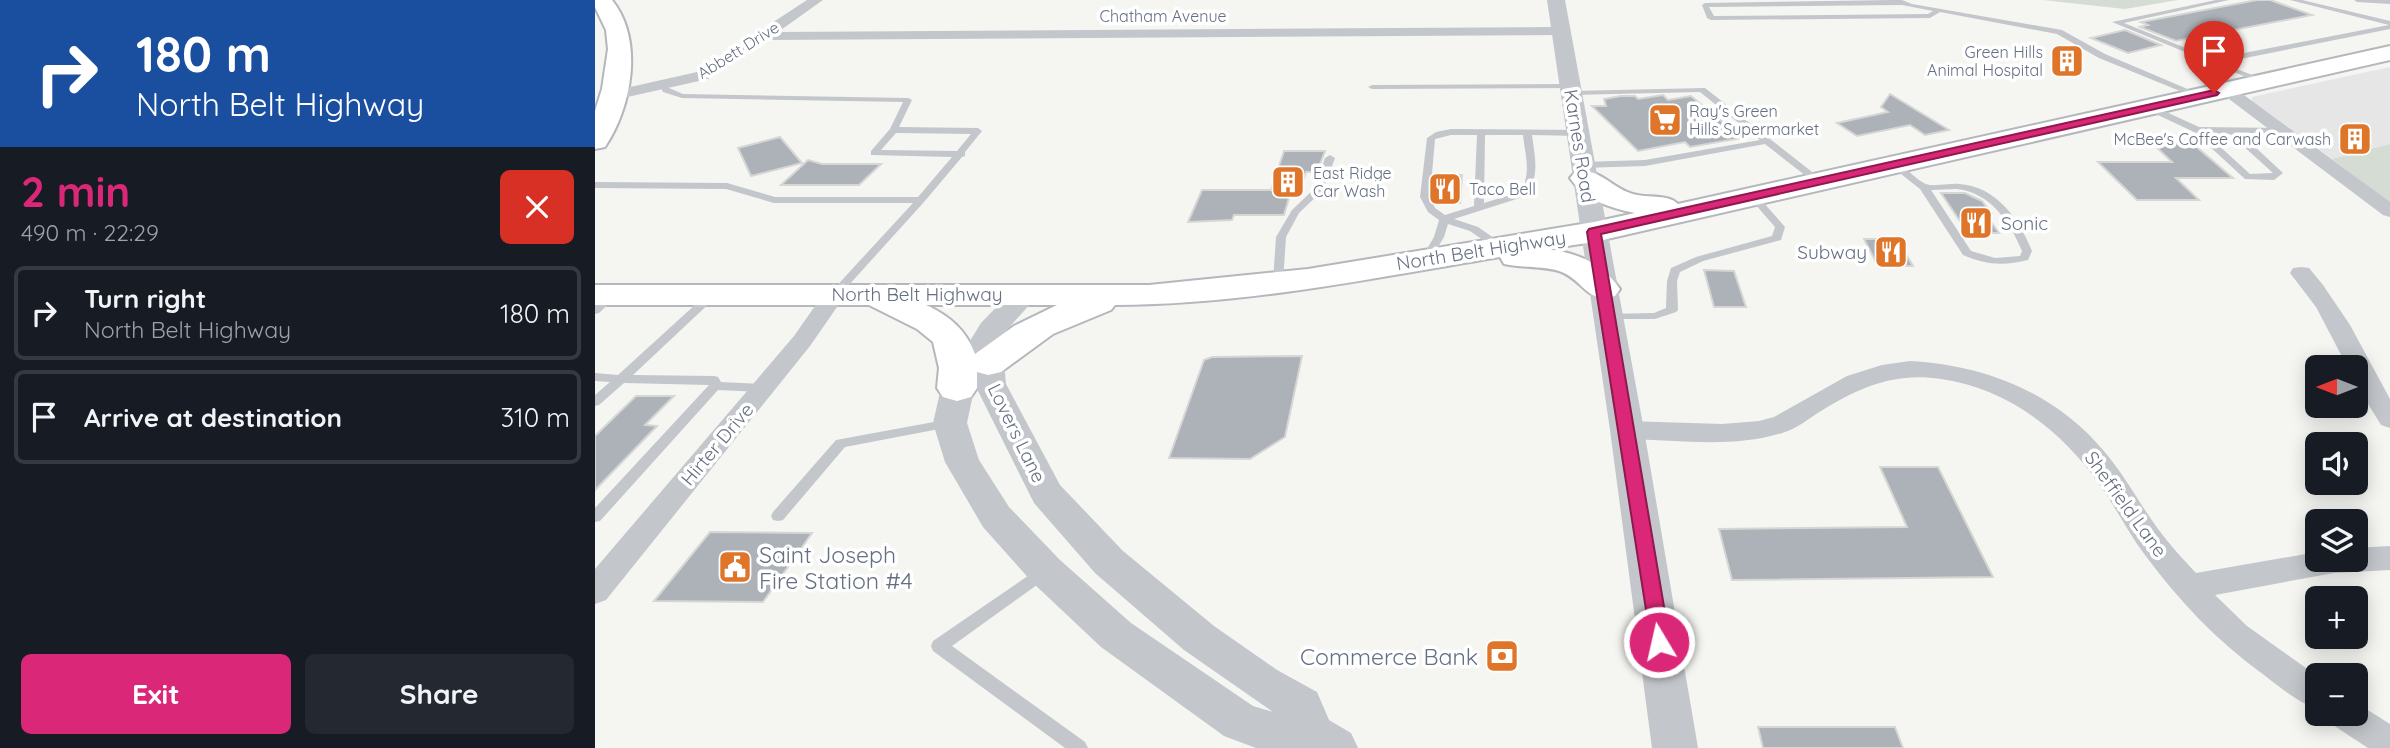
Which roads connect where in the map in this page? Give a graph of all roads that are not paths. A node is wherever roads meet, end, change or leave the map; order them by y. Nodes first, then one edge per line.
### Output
1 (601, 0) edge
2 (815, 0) edge
3 (1556, 0) edge
4 (2226, 0) edge
5 (2293, 0) edge
6 (2357, 0) edge
7 (1899, 2) edge
8 (2390, 2) edge
9 (1939, 10) junction
10 (2390, 25) edge
11 (1560, 31) junction
12 (765, 36) junction
13 (2390, 53) edge
14 (2213, 62) junction
15 (2263, 82) junction
16 (664, 86) junction
17 (1373, 87) dead end
18 (1572, 90) junction
19 (2214, 93) junction
20 (614, 95) junction
21 (2148, 107) junction
22 (599, 128) edge
23 (2281, 130) junction
24 (894, 131) junction
25 (2197, 131) junction
26 (2232, 131) junction
27 (1481, 132) junction
28 (1527, 133) junction
29 (1578, 133) junction
30 (1767, 141) junction
31 (961, 153) junction
32 (1330, 158) dead end
33 (1894, 164) junction
34 (1584, 171) junction
35 (1818, 181) junction
36 (595, 185) edge
37 (1924, 187) junction
38 (1753, 196) junction
39 (921, 200) junction
40 (1479, 206) junction
41 (1702, 207) junction
42 (2390, 211) edge
43 (1444, 219) junction
44 (1594, 232) junction
45 (1500, 247) junction
46 (1465, 253) junction
47 (1426, 259) junction
48 (2301, 273) dead end
49 (1277, 282) junction
50 (850, 294) junction
51 (712, 295) junction
52 (1025, 295) junction
53 (1133, 295) junction
54 (599, 298) edge
55 (1606, 303) junction
56 (988, 363) junction
57 (595, 377) edge
58 (621, 379) junction
59 (715, 386) junction
60 (762, 388) junction
61 (595, 402) edge
62 (953, 406) junction
63 (2390, 419) edge
64 (1627, 429) junction
65 (778, 516) dead end
66 (595, 517) edge
67 (2390, 558) edge
68 (1046, 571) junction
69 (2189, 587) junction
70 (596, 588) edge
71 (2305, 685) edge
72 (2364, 726) edge
73 (1324, 741) edge
74 (2390, 743) edge
75 (1079, 748) edge
76 (1675, 748) edge

1 - 20 main road
2 - 12 street, Abbett Drive
3 - 11 street, Karnes Road
4 - 14 lane
5 - 10 lane
6 - 8 lane
7 - 9 lane
7 - 9 lane
9 - 19 lane
10 - 14 lane
11 - 12 street, Chatham Avenue
11 - 18 street, Karnes Road
12 - 16 street, Abbett Drive
13 - 15 main road, North Belt Highway
14 - 15 lane
15 - 19 main road, North Belt Highway
16 - 20 street, Abbett Drive
16 - 24 lane
17 - 18 lane
18 - 29 street, Karnes Road
18 - 30 lane
19 - 21 main road, North Belt Highway
19 - 23 street
20 - 22 main road
21 - 25 lane
21 - 33 main road, North Belt Highway
23 - 26 lane
23 - 42 street
24 - 31 lane
24 - 31 lane
25 - 26 lane
25 - 26 lane
27 - 28 lane
27 - 40 lane
27 - 43 lane
28 - 29 lane
28 - 40 lane
29 - 34 street, Karnes Road
30 - 34 lane
30 - 35 lane
31 - 39 lane
32 - 49 lane
33 - 35 main road, North Belt Highway
33 - 37 lane
34 - 41 main road
34 - 44 street, Karnes Road
35 - 38 main road, North Belt Highway
36 - 39 lane
37 - 37 lane
38 - 41 main road, North Belt Highway
38 - 55 lane
39 - 50 lane
40 - 43 lane
41 - 44 main road, North Belt Highway
43 - 45 lane
43 - 47 lane
44 - 45 main road, North Belt Highway
44 - 55 street, Karnes Road
45 - 46 main road, North Belt Highway
46 - 47 main road, North Belt Highway
46 - 55 main road
47 - 49 main road, North Belt Highway
48 - 63 street
49 - 53 main road, North Belt Highway
50 - 51 main road, North Belt Highway
50 - 52 main road, North Belt Highway
50 - 60 street, Hirter Drive
50 - 62 main road
51 - 54 main road, North Belt Highway
51 - 58 lane
52 - 53 main road, North Belt Highway
52 - 56 street, Lovers Lane
52 - 62 street, Lovers Lane
53 - 56 main road
55 - 64 street, Karnes Road
56 - 73 street, Lovers Lane
57 - 58 lane
58 - 59 lane
58 - 61 lane
59 - 60 lane
59 - 66 lane
60 - 70 street, Hirter Drive
62 - 65 lane
62 - 68 street, Lovers Lane
64 - 69 street, Sheffield Lane
64 - 76 street, Karnes Road
67 - 69 street
68 - 73 street, Lovers Lane
68 - 75 lane
69 - 71 street, Sheffield Lane
72 - 74 street

